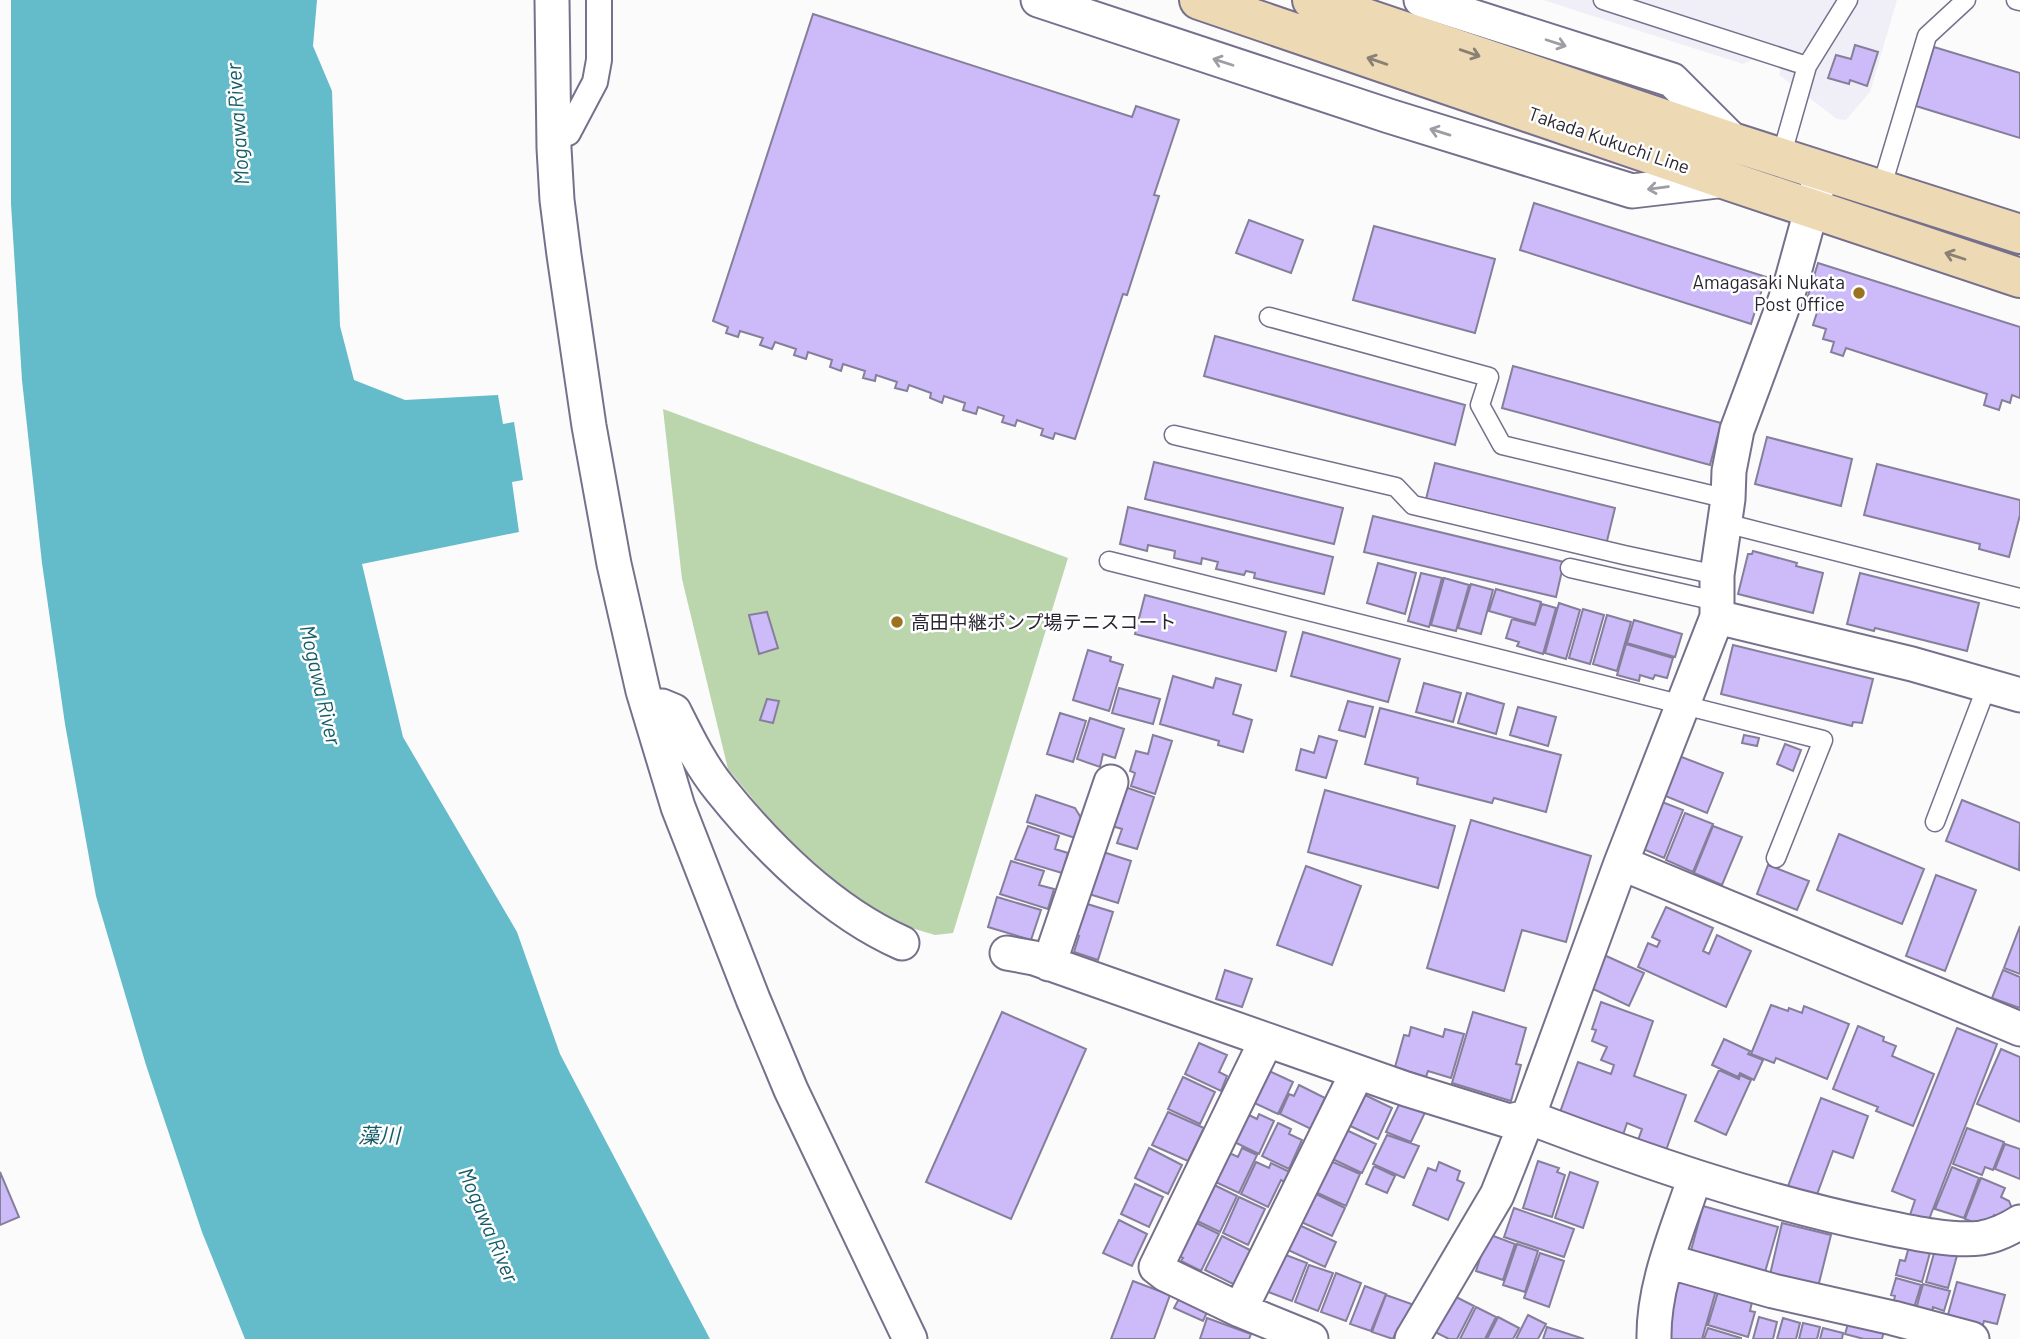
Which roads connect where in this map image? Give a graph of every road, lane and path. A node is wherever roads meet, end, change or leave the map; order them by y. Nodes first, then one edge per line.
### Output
1 (552, 0) edge
2 (599, 0) edge
3 (1038, 0) edge
4 (1199, 0) edge
5 (1312, 0) edge
6 (1421, 0) edge
7 (1603, 0) edge
8 (1848, 0) edge
9 (1966, 0) edge
10 (1807, 66) junction
11 (554, 135) junction
12 (1735, 144) junction
13 (1780, 157) junction
14 (1821, 170) junction
15 (1726, 180) junction
16 (1881, 189) junction
17 (1813, 209) junction
18 (2020, 234) edge
19 (2020, 278) edge
20 (1269, 317) dead end
21 (1174, 435) dead end
22 (1726, 511) junction
23 (1110, 561) dead end
24 (1570, 568) dead end
25 (1716, 598) junction
26 (2020, 598) edge
27 (1987, 686) junction
28 (2020, 695) edge
29 (1683, 705) junction
30 (649, 711) junction
31 (1111, 782) dead end
32 (1935, 822) dead end
33 (1776, 858) dead end
34 (1621, 863) junction
35 (902, 943) dead end
36 (1007, 953) dead end
37 (1049, 964) junction
38 (2020, 1029) edge
39 (1266, 1041) junction
40 (1357, 1073) junction
41 (1528, 1117) junction
42 (1695, 1177) junction
43 (2020, 1222) edge
44 (1667, 1261) junction
45 (1240, 1310) junction
46 (1272, 1332) edge
47 (910, 1339) edge
48 (1311, 1339) edge
49 (1412, 1339) edge
50 (1654, 1339) edge
51 (1972, 1339) edge

1 - 11 street
2 - 11 street
15 -> 3 street
15 -> 4 main road, Takada Kukuchi Line
5 -> 12 main road, Takada Kukuchi Line
6 -> 12 street
7 - 10 lane
8 - 10 lane
9 - 16 lane
10 - 13 lane
11 - 30 street
12 - 13 main road, Takada Kukuchi Line
13 - 14 main road, Takada Kukuchi Line
14 - 16 main road, Takada Kukuchi Line
14 - 17 street
15 - 17 main road, Takada Kukuchi Line
16 - 18 main road, Takada Kukuchi Line
19 -> 17 main road, Takada Kukuchi Line
17 - 22 street
20 - 22 lane
21 - 25 lane
22 - 25 street
22 - 26 lane
23 - 29 lane
24 - 25 lane
25 - 27 street
25 - 29 street
27 - 28 street
27 - 32 lane
29 - 33 lane
29 - 34 street
30 - 35 street
30 - 47 street
31 - 37 street
34 - 38 street
34 - 41 street
36 - 37 street
37 - 39 street
39 - 40 street
39 - 45 street
40 - 41 street
40 - 45 street
41 - 42 street
41 - 49 street
42 - 43 street
42 - 44 street
44 - 50 street
44 - 51 street
45 - 46 street
46 - 48 street

